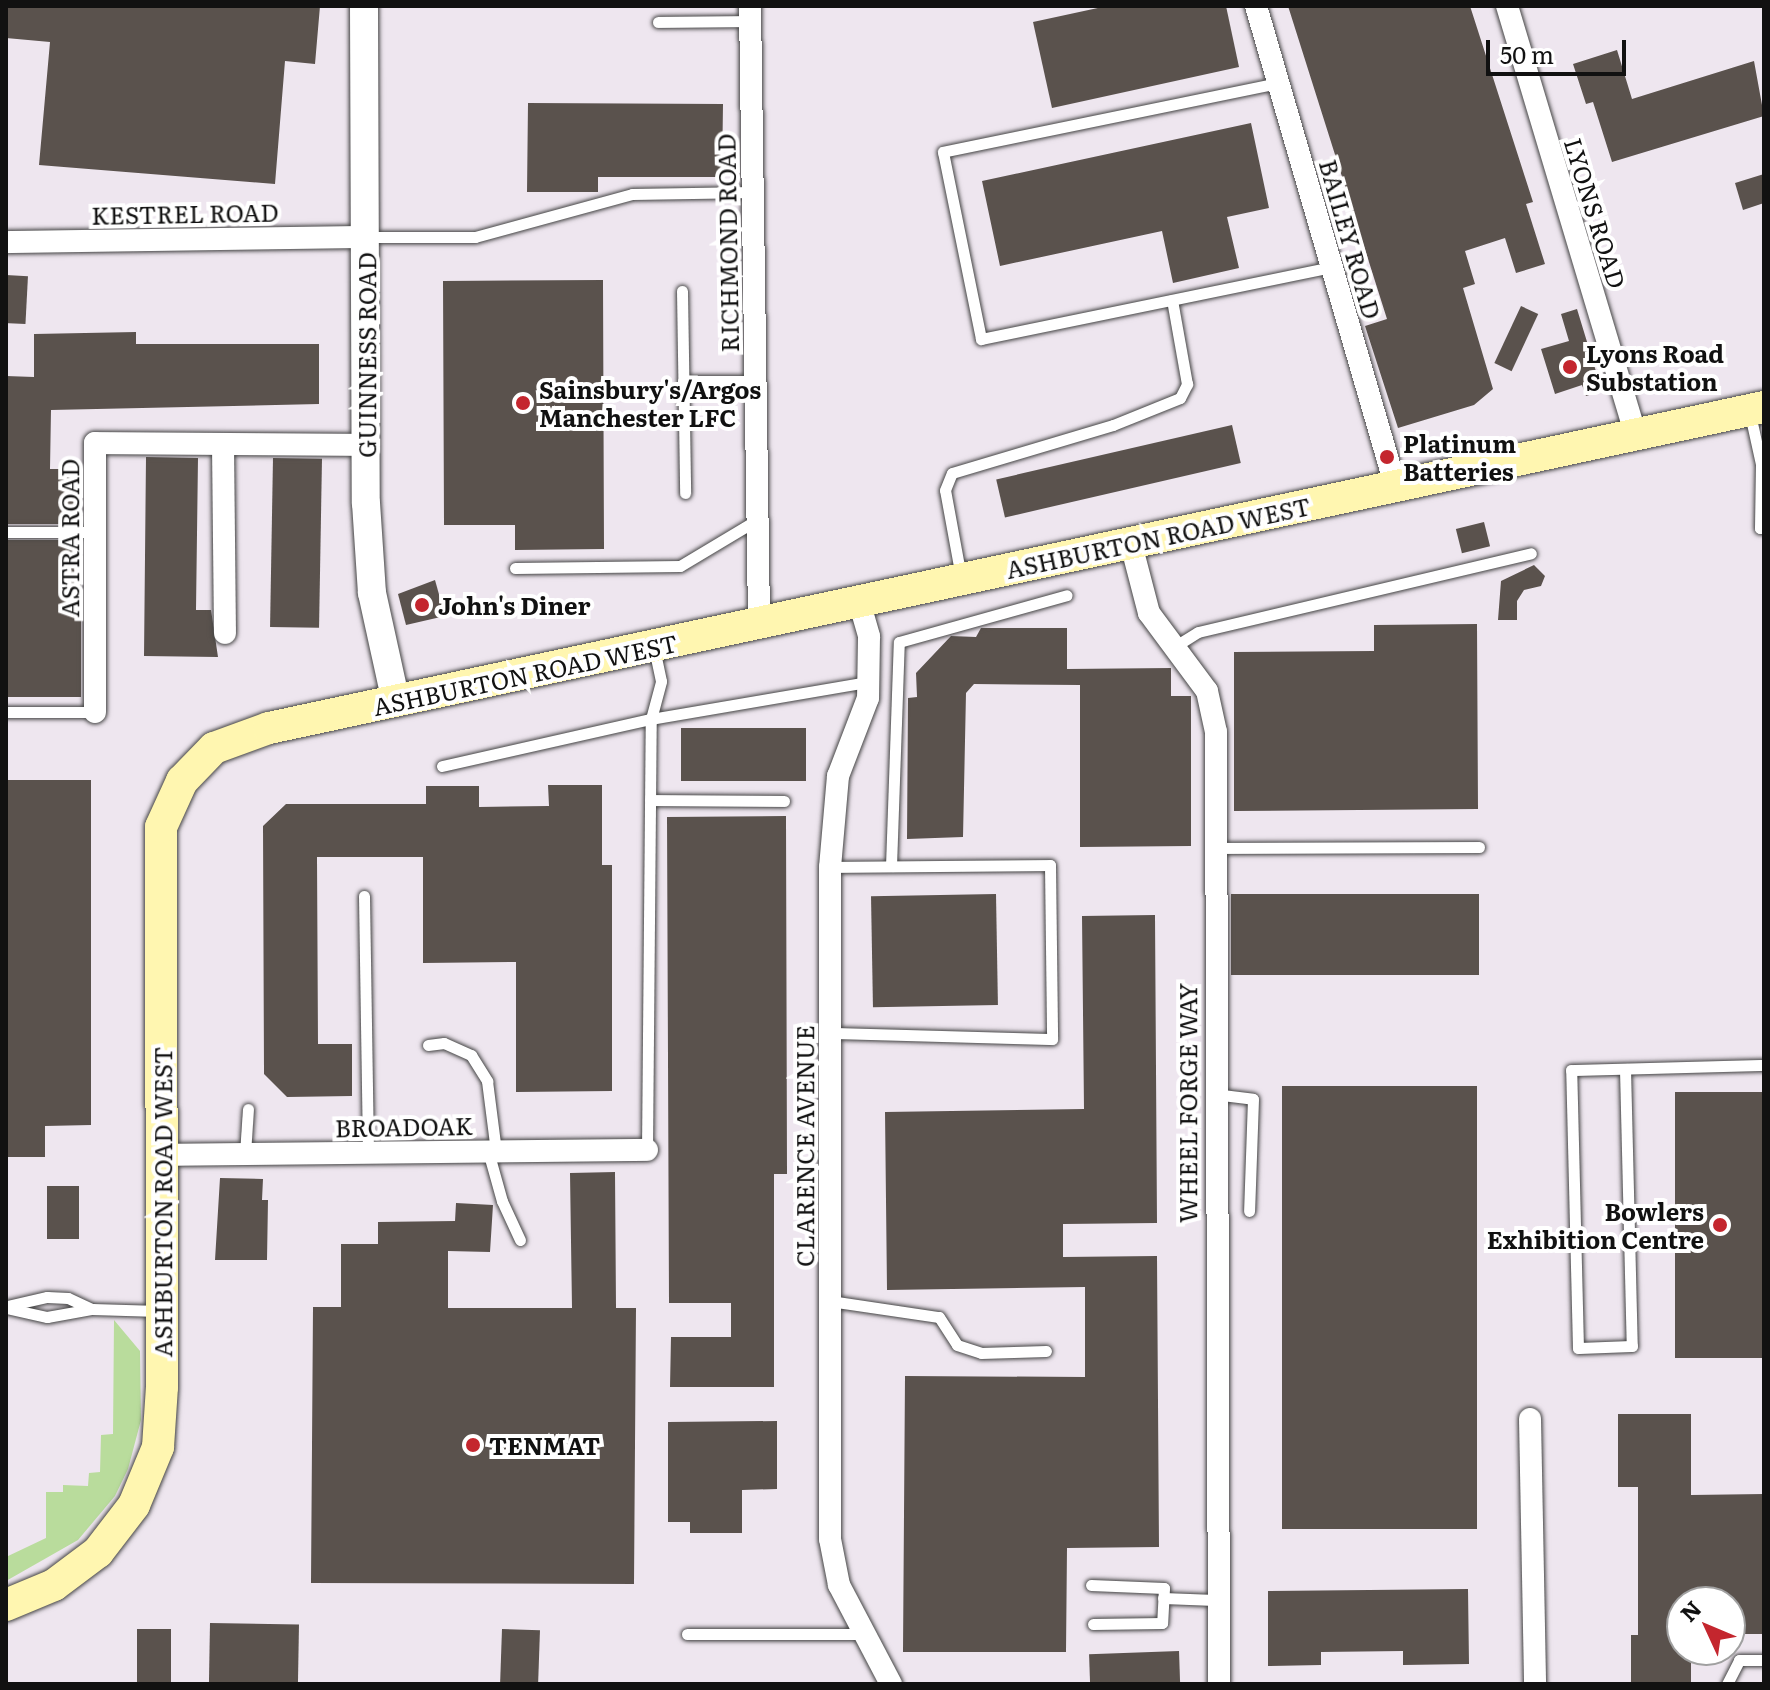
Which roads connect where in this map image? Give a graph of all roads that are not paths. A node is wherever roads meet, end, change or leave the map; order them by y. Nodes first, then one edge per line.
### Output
1 (364, 6) edge
2 (1256, 6) edge
3 (1507, 6) edge
4 (750, 14) edge
5 (658, 22) dead end
6 (1278, 83) junction
7 (753, 192) junction
8 (366, 237) junction
9 (6, 242) edge
10 (1333, 267) junction
11 (682, 291) dead end
12 (1172, 300) junction
13 (683, 381) junction
14 (755, 381) junction
15 (1757, 408) edge
16 (1635, 434) junction
17 (223, 444) junction
18 (366, 445) junction
19 (1395, 486) junction
20 (685, 493) dead end
21 (758, 519) junction
22 (1764, 528) edge
23 (6, 532) edge
24 (95, 532) junction
25 (1131, 544) junction
26 (1531, 553) dead end
27 (515, 568) dead end
28 (961, 579) junction
29 (1067, 595) dead end
30 (859, 601) junction
31 (759, 623) junction
32 (225, 633) dead end
33 (653, 647) junction
34 (1174, 647) junction
35 (867, 682) junction
36 (396, 702) junction
37 (6, 712) edge
38 (95, 712) joint
39 (651, 719) junction
40 (442, 766) dead end
41 (650, 800) junction
42 (784, 801) dead end
43 (1479, 847) dead end
44 (1213, 848) junction
45 (891, 866) junction
46 (830, 867) junction
47 (364, 896) dead end
48 (831, 1033) junction
49 (428, 1045) dead end
50 (1764, 1065) edge
51 (1625, 1069) junction
52 (1213, 1094) junction
53 (248, 1109) dead end
54 (647, 1150) joint
55 (492, 1151) junction
56 (368, 1152) junction
57 (245, 1154) junction
58 (162, 1155) junction
59 (1249, 1211) dead end
60 (520, 1240) dead end
61 (830, 1301) junction
62 (6, 1307) edge
63 (92, 1309) junction
64 (163, 1311) junction
65 (1046, 1351) dead end
66 (1530, 1419) dead end
67 (1091, 1585) dead end
68 (1163, 1598) junction
69 (1215, 1600) junction
70 (6, 1605) edge
71 (1093, 1624) dead end
72 (687, 1634) dead end
73 (867, 1634) junction
74 (1764, 1660) edge
75 (891, 1684) edge
76 (1219, 1684) edge
77 (1535, 1684) edge
78 (1727, 1684) edge

1 - 8 street, GUINNESS ROAD
2 - 6 street, BAILEY ROAD
3 - 16 street, LYONS ROAD
4 - 5 lane
4 - 7 street, RICHMOND ROAD
6 - 10 street, BAILEY ROAD
6 - 12 lane
7 - 8 lane
7 - 14 street, RICHMOND ROAD
8 - 9 street, KESTREL ROAD
8 - 18 street, GUINNESS ROAD
10 - 12 lane
10 - 19 street, BAILEY ROAD
11 - 13 lane
12 - 28 lane
13 - 14 lane
13 - 20 lane
14 - 21 street, RICHMOND ROAD
15 - 16 main road, ASHBURTON ROAD WEST
15 - 22 lane
16 - 19 main road, ASHBURTON ROAD WEST
17 - 18 street, ASTRA ROAD
17 - 24 street, ASTRA ROAD
17 - 32 street
18 - 36 street, GUINNESS ROAD
19 - 25 main road, ASHBURTON ROAD WEST
21 - 27 lane
21 - 31 street, RICHMOND ROAD
23 - 24 lane
24 - 38 street, ASTRA ROAD
25 - 28 main road, ASHBURTON ROAD WEST
25 - 34 street, WHEEL FORGE WAY
26 - 34 lane
28 - 30 main road, ASHBURTON ROAD WEST
29 - 45 lane
30 - 31 main road, ASHBURTON ROAD WEST
30 - 35 street, CLARENCE AVENUE
31 - 33 main road, ASHBURTON ROAD WEST
33 - 36 main road, ASHBURTON ROAD WEST
33 - 39 lane
34 - 44 street, WHEEL FORGE WAY
35 - 39 lane
35 - 46 street, CLARENCE AVENUE
36 - 58 main road, ASHBURTON ROAD WEST
37 - 38 lane
39 - 40 lane
39 - 41 lane
41 - 42 lane
41 - 54 lane
43 - 44 lane
44 - 52 street, WHEEL FORGE WAY
45 - 46 lane
45 - 48 lane
46 - 48 street, CLARENCE AVENUE
47 - 56 lane
48 - 61 street, CLARENCE AVENUE
49 - 55 lane
50 - 51 lane
51 - 51 lane
52 - 59 lane
52 - 69 street, WHEEL FORGE WAY
53 - 57 lane
54 - 55 street, BROADOAK
55 - 56 street, BROADOAK
55 - 60 lane
56 - 57 street, BROADOAK
57 - 58 street, BROADOAK
58 - 64 main road, ASHBURTON ROAD WEST
61 - 65 lane
61 - 73 street, CLARENCE AVENUE
62 - 63 lane
62 - 63 lane
63 - 64 lane
64 - 70 main road, ASHBURTON ROAD WEST
66 - 77 street
67 - 68 lane
68 - 69 lane
68 - 71 lane
69 - 76 street, WHEEL FORGE WAY
72 - 73 lane
73 - 75 street, CLARENCE AVENUE
74 - 78 lane

